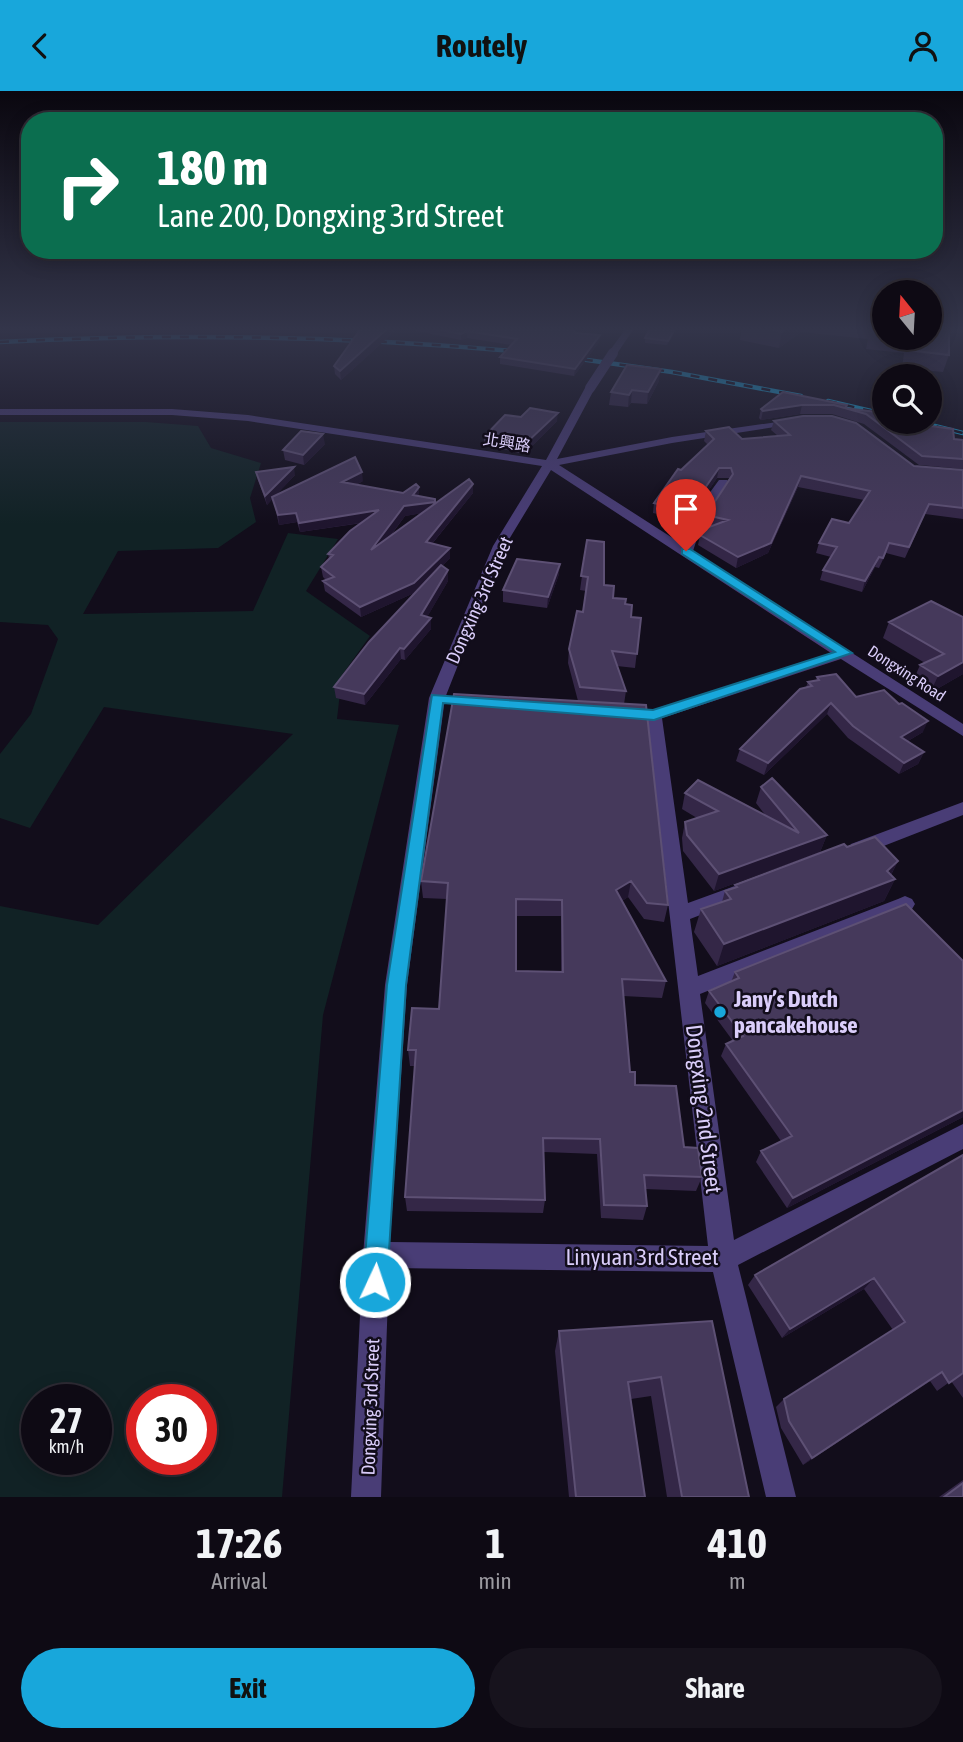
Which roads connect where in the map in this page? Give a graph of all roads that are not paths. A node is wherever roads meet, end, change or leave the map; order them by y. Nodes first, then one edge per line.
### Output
1 (588, 393) edge
2 (0, 412) edge
3 (810, 420) edge
4 (549, 464) junction
5 (723, 482) dead end
6 (686, 551) junction
7 (845, 653) junction
8 (627, 713) edge
9 (654, 715) junction
10 (963, 731) edge
11 (963, 808) edge
12 (843, 855) edge
13 (756, 887) edge
14 (905, 904) edge
15 (681, 914) junction
16 (688, 989) junction
17 (963, 1136) edge
18 (376, 1255) junction
19 (723, 1259) junction
20 (366, 1497) edge
21 (781, 1497) edge

1 - 4 street, Dongxing 3rd Street, bridge
2 - 4 street, 北興路
3 - 4 street
4 - 6 street, Dongxing Road
4 - 18 street, Dongxing 3rd Street
5 - 6 street
6 - 7 street, Dongxing Road
7 - 9 street
7 - 10 street, Dongxing Road
8 - 9 street
9 - 15 street, Dongxing 2nd Street
11 - 12 street
13 - 15 street
14 - 16 street
15 - 16 street, Dongxing 2nd Street
16 - 19 street, Dongxing 2nd Street
17 - 19 street, Linyuan 3rd Street
18 - 19 street, Linyuan 3rd Street
18 - 20 street, Dongxing 3rd Street
19 - 21 street, Dongxing 2nd Street

